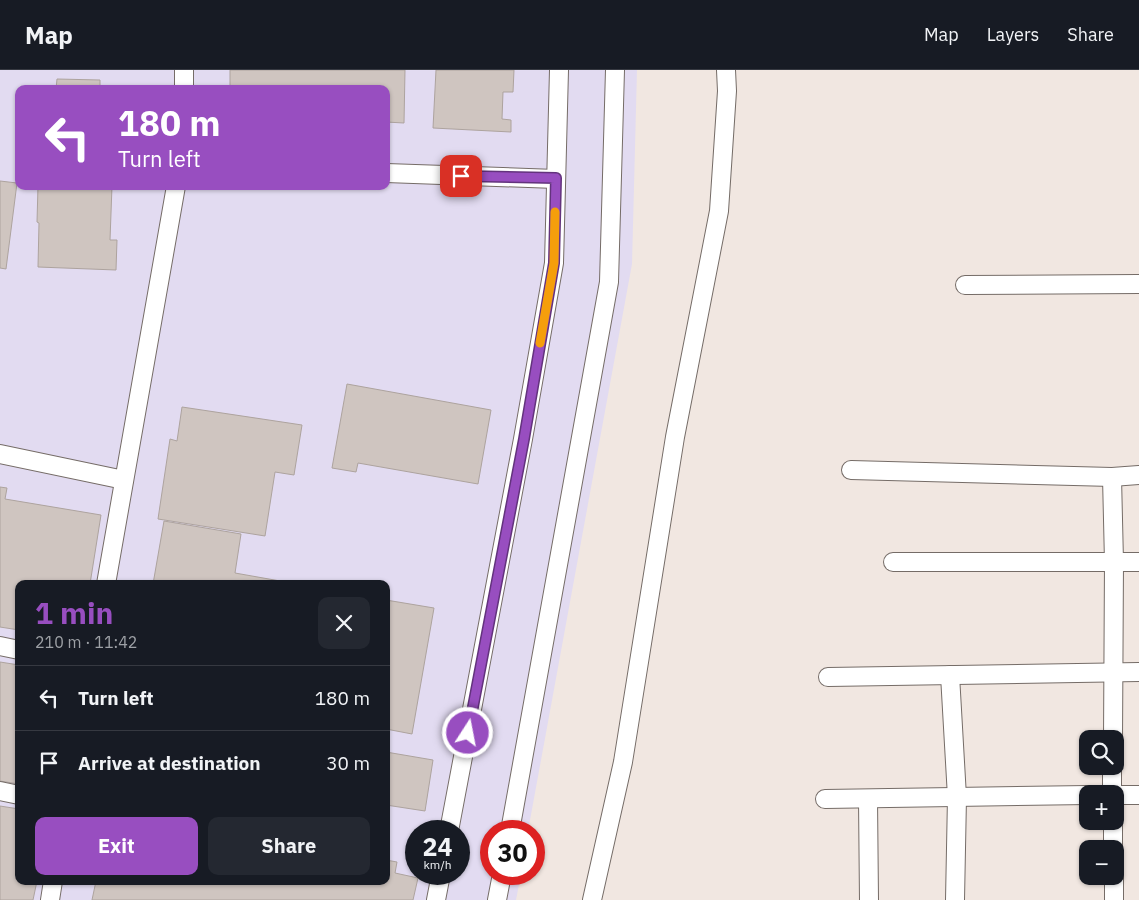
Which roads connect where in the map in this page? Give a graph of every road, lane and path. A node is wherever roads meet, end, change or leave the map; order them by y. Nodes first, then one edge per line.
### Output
1 (184, 70) edge
2 (558, 70) edge
3 (615, 70) edge
4 (726, 70) edge
5 (184, 85) edge
6 (390, 173) edge
7 (556, 178) junction
8 (175, 190) edge
9 (1139, 284) edge
10 (965, 286) dead end
11 (0, 454) edge
12 (851, 470) dead end
13 (1139, 475) edge
14 (1112, 476) junction
15 (124, 480) junction
16 (893, 562) dead end
17 (1114, 562) junction
18 (1139, 562) edge
19 (107, 580) edge
20 (0, 646) edge
21 (15, 649) edge
22 (1139, 672) edge
23 (1113, 673) junction
24 (950, 675) junction
25 (828, 677) dead end
26 (1113, 730) edge
27 (0, 791) edge
28 (15, 794) edge
29 (1124, 794) edge
30 (1079, 795) edge
31 (1139, 795) edge
32 (957, 797) junction
33 (826, 799) dead end
34 (868, 799) junction
35 (451, 820) edge
36 (512, 820) edge
37 (52, 885) edge
38 (439, 885) edge
39 (500, 885) edge
40 (1114, 885) edge
41 (50, 900) edge
42 (436, 900) edge
43 (497, 900) edge
44 (592, 900) edge
45 (869, 900) edge
46 (955, 900) edge
47 (1114, 900) edge

1 - 5 street
2 - 7 street
3 - 36 street
4 - 44 street
6 - 7 street
7 - 35 street
8 - 15 street
9 - 10 street
11 - 15 street
12 - 14 street
13 - 14 street
14 - 17 street
15 - 19 street
16 - 17 street
17 - 18 street
17 - 23 street
20 - 21 street
22 - 23 street
23 - 24 street
23 - 26 street
24 - 25 street
24 - 32 street
27 - 28 street
29 - 31 street
30 - 32 street
32 - 34 street
32 - 46 street
33 - 34 street
34 - 45 street
37 - 41 street
38 - 42 street
39 - 43 street
40 - 47 street

